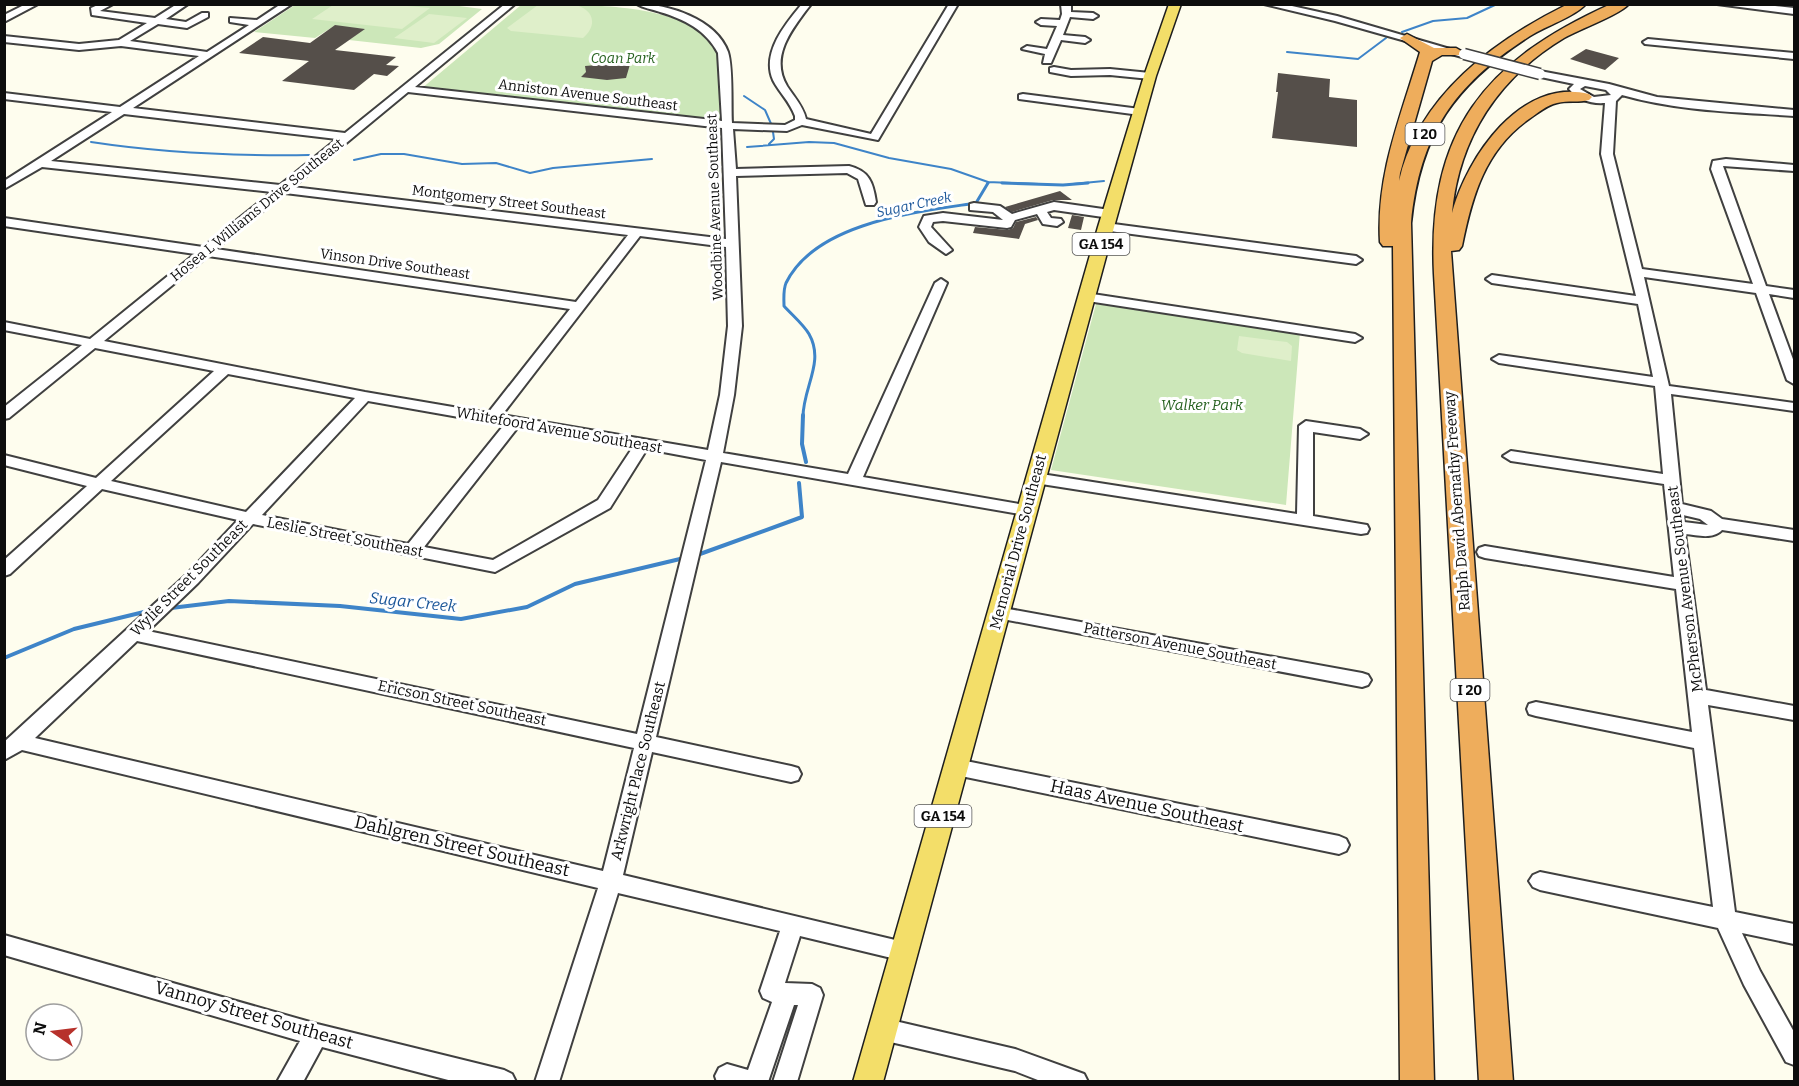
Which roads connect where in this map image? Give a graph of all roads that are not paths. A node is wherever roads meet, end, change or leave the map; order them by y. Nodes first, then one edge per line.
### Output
1 (34, 4) edge
2 (109, 4) edge
3 (117, 4) edge
4 (184, 4) edge
5 (288, 4) edge
6 (510, 4) edge
7 (641, 4) edge
8 (807, 4) edge
9 (954, 4) edge
10 (1268, 4) edge
11 (1580, 4) edge
12 (1623, 4) edge
13 (1721, 4) edge
14 (1176, 5) edge
15 (1794, 11) edge
16 (1065, 14) edge
17 (205, 15) dead end
18 (113, 16) junction
19 (1093, 16) dead end
20 (4, 19) edge
21 (233, 20) dead end
22 (156, 21) junction
23 (1041, 22) dead end
24 (259, 23) junction
25 (1056, 37) junction
26 (1407, 38) junction
27 (4, 39) edge
28 (1085, 40) dead end
29 (1648, 42) dead end
30 (121, 44) junction
31 (1028, 49) dead end
32 (1460, 53) junction
33 (211, 55) junction
34 (1794, 56) edge
35 (1426, 58) junction
36 (1054, 70) dead end
37 (1150, 76) junction
38 (406, 89) junction
39 (1583, 92) junction
40 (4, 96) edge
41 (1023, 97) dead end
42 (1613, 100) junction
43 (122, 110) junction
44 (1140, 112) junction
45 (1794, 113) edge
46 (801, 121) junction
47 (726, 126) junction
48 (347, 137) junction
49 (40, 163) junction
50 (1794, 168) edge
51 (730, 173) junction
52 (4, 186) edge
53 (282, 190) junction
54 (870, 202) dead end
55 (974, 207) dead end
56 (1040, 210) junction
57 (1010, 218) junction
58 (1108, 220) junction
59 (4, 222) edge
60 (1056, 222) dead end
61 (637, 232) junction
62 (733, 244) junction
63 (946, 250) dead end
64 (207, 251) junction
65 (1356, 260) dead end
66 (1636, 272) junction
67 (1492, 279) dead end
68 (941, 283) dead end
69 (1763, 290) junction
70 (1794, 294) edge
71 (1086, 297) junction
72 (1444, 298) junction
73 (1644, 301) junction
74 (579, 306) junction
75 (4, 326) edge
76 (1404, 336) junction
77 (1355, 338) dead end
78 (94, 343) junction
79 (1499, 359) dead end
80 (224, 370) junction
81 (1794, 380) edge
82 (1663, 386) junction
83 (365, 396) junction
84 (1794, 407) edge
85 (4, 415) edge
86 (492, 418) junction
87 (514, 422) junction
88 (1360, 434) dead end
89 (642, 445) junction
90 (1511, 456) dead end
91 (714, 457) junction
92 (4, 460) edge
93 (1035, 478) junction
94 (1671, 480) junction
95 (853, 481) junction
96 (99, 485) junction
97 (1674, 508) junction
98 (1025, 510) junction
99 (249, 518) junction
100 (1305, 520) junction
101 (1718, 524) junction
102 (1676, 527) junction
103 (1361, 529) dead end
104 (1794, 535) edge
105 (412, 551) junction
106 (1485, 552) dead end
107 (4, 570) edge
108 (1685, 585) junction
109 (998, 613) junction
110 (134, 634) junction
111 (1362, 680) dead end
112 (1698, 696) junction
113 (1536, 709) dead end
114 (1794, 713) edge
115 (645, 742) junction
116 (1703, 742) junction
117 (12, 747) edge
118 (956, 767) junction
119 (790, 774) dead end
120 (1338, 845) dead end
121 (611, 881) junction
122 (1540, 881) dead end
123 (1725, 919) junction
124 (793, 925) junction
125 (1794, 934) edge
126 (4, 945) edge
127 (904, 951) junction
128 (786, 994) junction
129 (1493, 1018) junction
130 (882, 1029) junction
131 (317, 1035) junction
132 (1794, 1054) edge
133 (726, 1076) dead end
134 (290, 1082) edge
135 (504, 1082) edge
136 (547, 1082) edge
137 (751, 1082) edge
138 (756, 1082) edge
139 (785, 1082) edge
140 (868, 1082) edge
141 (1076, 1082) edge
142 (1417, 1082) edge
143 (1496, 1082) edge
144 (1502, 1082) edge

1 - 20 street
2 - 18 street
3 - 18 street
4 - 22 street
5 - 24 street
6 - 38 street, Hosea L Williams Drive Southeast
7 - 47 street, Woodbine Avenue Southeast
8 - 46 street
9 - 46 street
10 - 26 street
11 - 76 highway, I 20
12 - 72 highway, Ralph David Abernathy Freeway / I 20
13 - 15 street
14 - 37 main road, Memorial Drive Southeast / GA 154
16 - 19 street
16 - 23 street
16 - 25 street
17 - 22 street
18 - 22 street
21 - 24 street
22 - 30 street
24 - 33 street
25 - 28 street
25 - 31 street
26 - 32 street
26 - 35 highway
27 - 30 street
29 - 34 street
30 - 33 street
32 - 35 highway
32 - 39 street, bridge
33 - 43 street
35 - 76 highway
36 - 37 street
37 - 44 main road, Memorial Drive Southeast / GA 154
38 - 47 street, Anniston Avenue Southeast
38 - 48 street, Hosea L Williams Drive Southeast
39 - 42 street
39 - 42 street
39 - 72 highway
40 - 43 street
41 - 44 street
42 - 45 street
42 - 66 street, McPherson Avenue Southeast
43 - 48 street
43 - 49 street
44 - 58 main road, Memorial Drive Southeast / GA 154
46 - 47 street, Anniston Avenue Southeast
47 - 51 street, Woodbine Avenue Southeast
48 - 53 street, Hosea L Williams Drive Southeast
49 - 52 street
49 - 53 street, Montgomery Street Southeast
50 - 69 street
51 - 54 street
51 - 62 street, Woodbine Avenue Southeast
53 - 61 street, Montgomery Street Southeast
53 - 64 street, Hosea L Williams Drive Southeast
55 - 57 street
56 - 57 street
56 - 58 street
56 - 60 street
57 - 63 street
58 - 65 street
58 - 71 main road, Memorial Drive Southeast / GA 154
59 - 64 street, Vinson Drive Southeast
61 - 62 street, Montgomery Street Southeast
61 - 74 street
62 - 91 street, Woodbine Avenue Southeast
64 - 74 street, Vinson Drive Southeast
64 - 78 street, Hosea L Williams Drive Southeast
66 - 69 street
66 - 73 street, McPherson Avenue Southeast
67 - 73 street
68 - 95 street
69 - 70 street
69 - 81 street
71 - 77 street
71 - 93 main road, Memorial Drive Southeast / GA 154
72 - 129 highway, Ralph David Abernathy Freeway / I 20
73 - 82 street, McPherson Avenue Southeast
74 - 86 street
75 - 78 street, Whitefoord Avenue Southeast
76 - 142 highway, I 20
78 - 80 street, Whitefoord Avenue Southeast
78 - 85 street, Hosea L Williams Drive Southeast
79 - 82 street
80 - 83 street, Whitefoord Avenue Southeast
80 - 96 street
82 - 84 street
82 - 94 street, McPherson Avenue Southeast
83 - 86 street, Whitefoord Avenue Southeast
83 - 99 street, Wylie Street Southeast
86 - 87 street, Whitefoord Avenue Southeast
87 - 89 street, Whitefoord Avenue Southeast
87 - 105 street
88 - 100 street
89 - 91 street, Whitefoord Avenue Southeast
89 - 105 street, Leslie Street Southeast
90 - 94 street
91 - 95 street, Whitefoord Avenue Southeast
91 - 115 street, Arkwright Place Southeast
92 - 96 street, Leslie Street Southeast
93 - 98 main road, Memorial Drive Southeast / GA 154
93 - 100 street
94 - 97 street, McPherson Avenue Southeast
95 - 98 street, Whitefoord Avenue Southeast
96 - 99 street, Leslie Street Southeast
96 - 107 street
97 - 101 street
97 - 102 street, McPherson Avenue Southeast
98 - 109 main road, Memorial Drive Southeast / GA 154
99 - 105 street, Leslie Street Southeast
99 - 110 street, Wylie Street Southeast
100 - 103 street
101 - 102 street
101 - 104 street
102 - 108 street, McPherson Avenue Southeast
106 - 108 street
108 - 112 street, McPherson Avenue Southeast
109 - 111 street, Patterson Avenue Southeast
109 - 118 main road, Memorial Drive Southeast / GA 154
110 - 115 street, Ericson Street Southeast
110 - 117 street, Wylie Street Southeast
112 - 114 street
112 - 116 street, McPherson Avenue Southeast
113 - 116 street
115 - 119 street, Ericson Street Southeast
115 - 121 street, Arkwright Place Southeast
116 - 123 street, McPherson Avenue Southeast
117 - 121 street, Dahlgren Street Southeast
118 - 120 street, Haas Avenue Southeast
118 - 127 main road, Memorial Drive Southeast / GA 154
121 - 124 street, Dahlgren Street Southeast
121 - 136 street, Arkwright Place Southeast
122 - 123 street
123 - 125 street
123 - 132 street, McPherson Avenue Southeast
124 - 127 street, Dahlgren Street Southeast
124 - 128 street
126 - 131 street, Vannoy Street Southeast
127 - 130 main road, Memorial Drive Southeast / GA 154
128 - 138 street
128 - 139 street
129 - 143 highway, Ralph David Abernathy Freeway / I 20
129 - 144 highway
130 - 140 main road, Memorial Drive Southeast / GA 154
130 - 141 street
131 - 134 street
131 - 135 street, Vannoy Street Southeast
133 - 137 street

